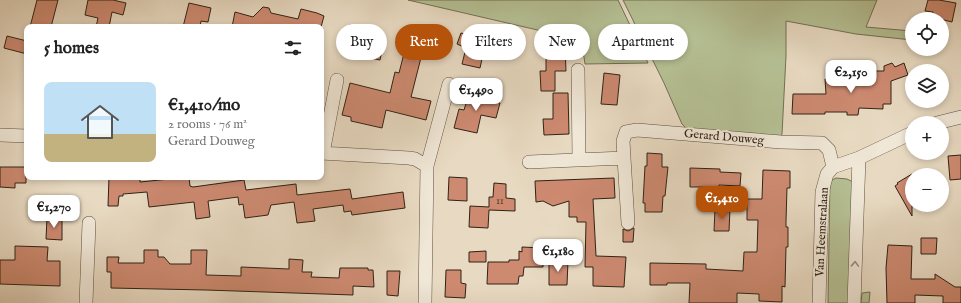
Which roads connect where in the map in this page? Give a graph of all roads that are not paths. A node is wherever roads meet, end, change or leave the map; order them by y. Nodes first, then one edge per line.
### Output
1 (578, 70) dead end
2 (337, 80) dead end
3 (449, 84) dead end
4 (961, 117) edge
5 (949, 120) edge
6 (0, 135) edge
7 (24, 136) edge
8 (905, 136) edge
9 (324, 143) edge
10 (324, 153) edge
11 (624, 158) junction
12 (859, 158) junction
13 (579, 159) junction
14 (529, 162) dead end
15 (427, 166) junction
16 (833, 167) junction
17 (89, 223) dead end
18 (628, 223) dead end
19 (86, 303) edge
20 (425, 303) edge
21 (819, 303) edge
22 (854, 303) edge

1 - 13 street
2 - 9 street
3 - 15 street
4 - 5 street
6 - 7 street
8 - 12 street
10 - 15 street
11 - 13 street
11 - 16 street, Gerard Douweg
11 - 18 street, Gerard Douweg
12 - 16 street
22 -> 12 street
13 - 14 street
15 - 20 street
16 - 21 street, Van Heemstralaan
17 - 19 street

